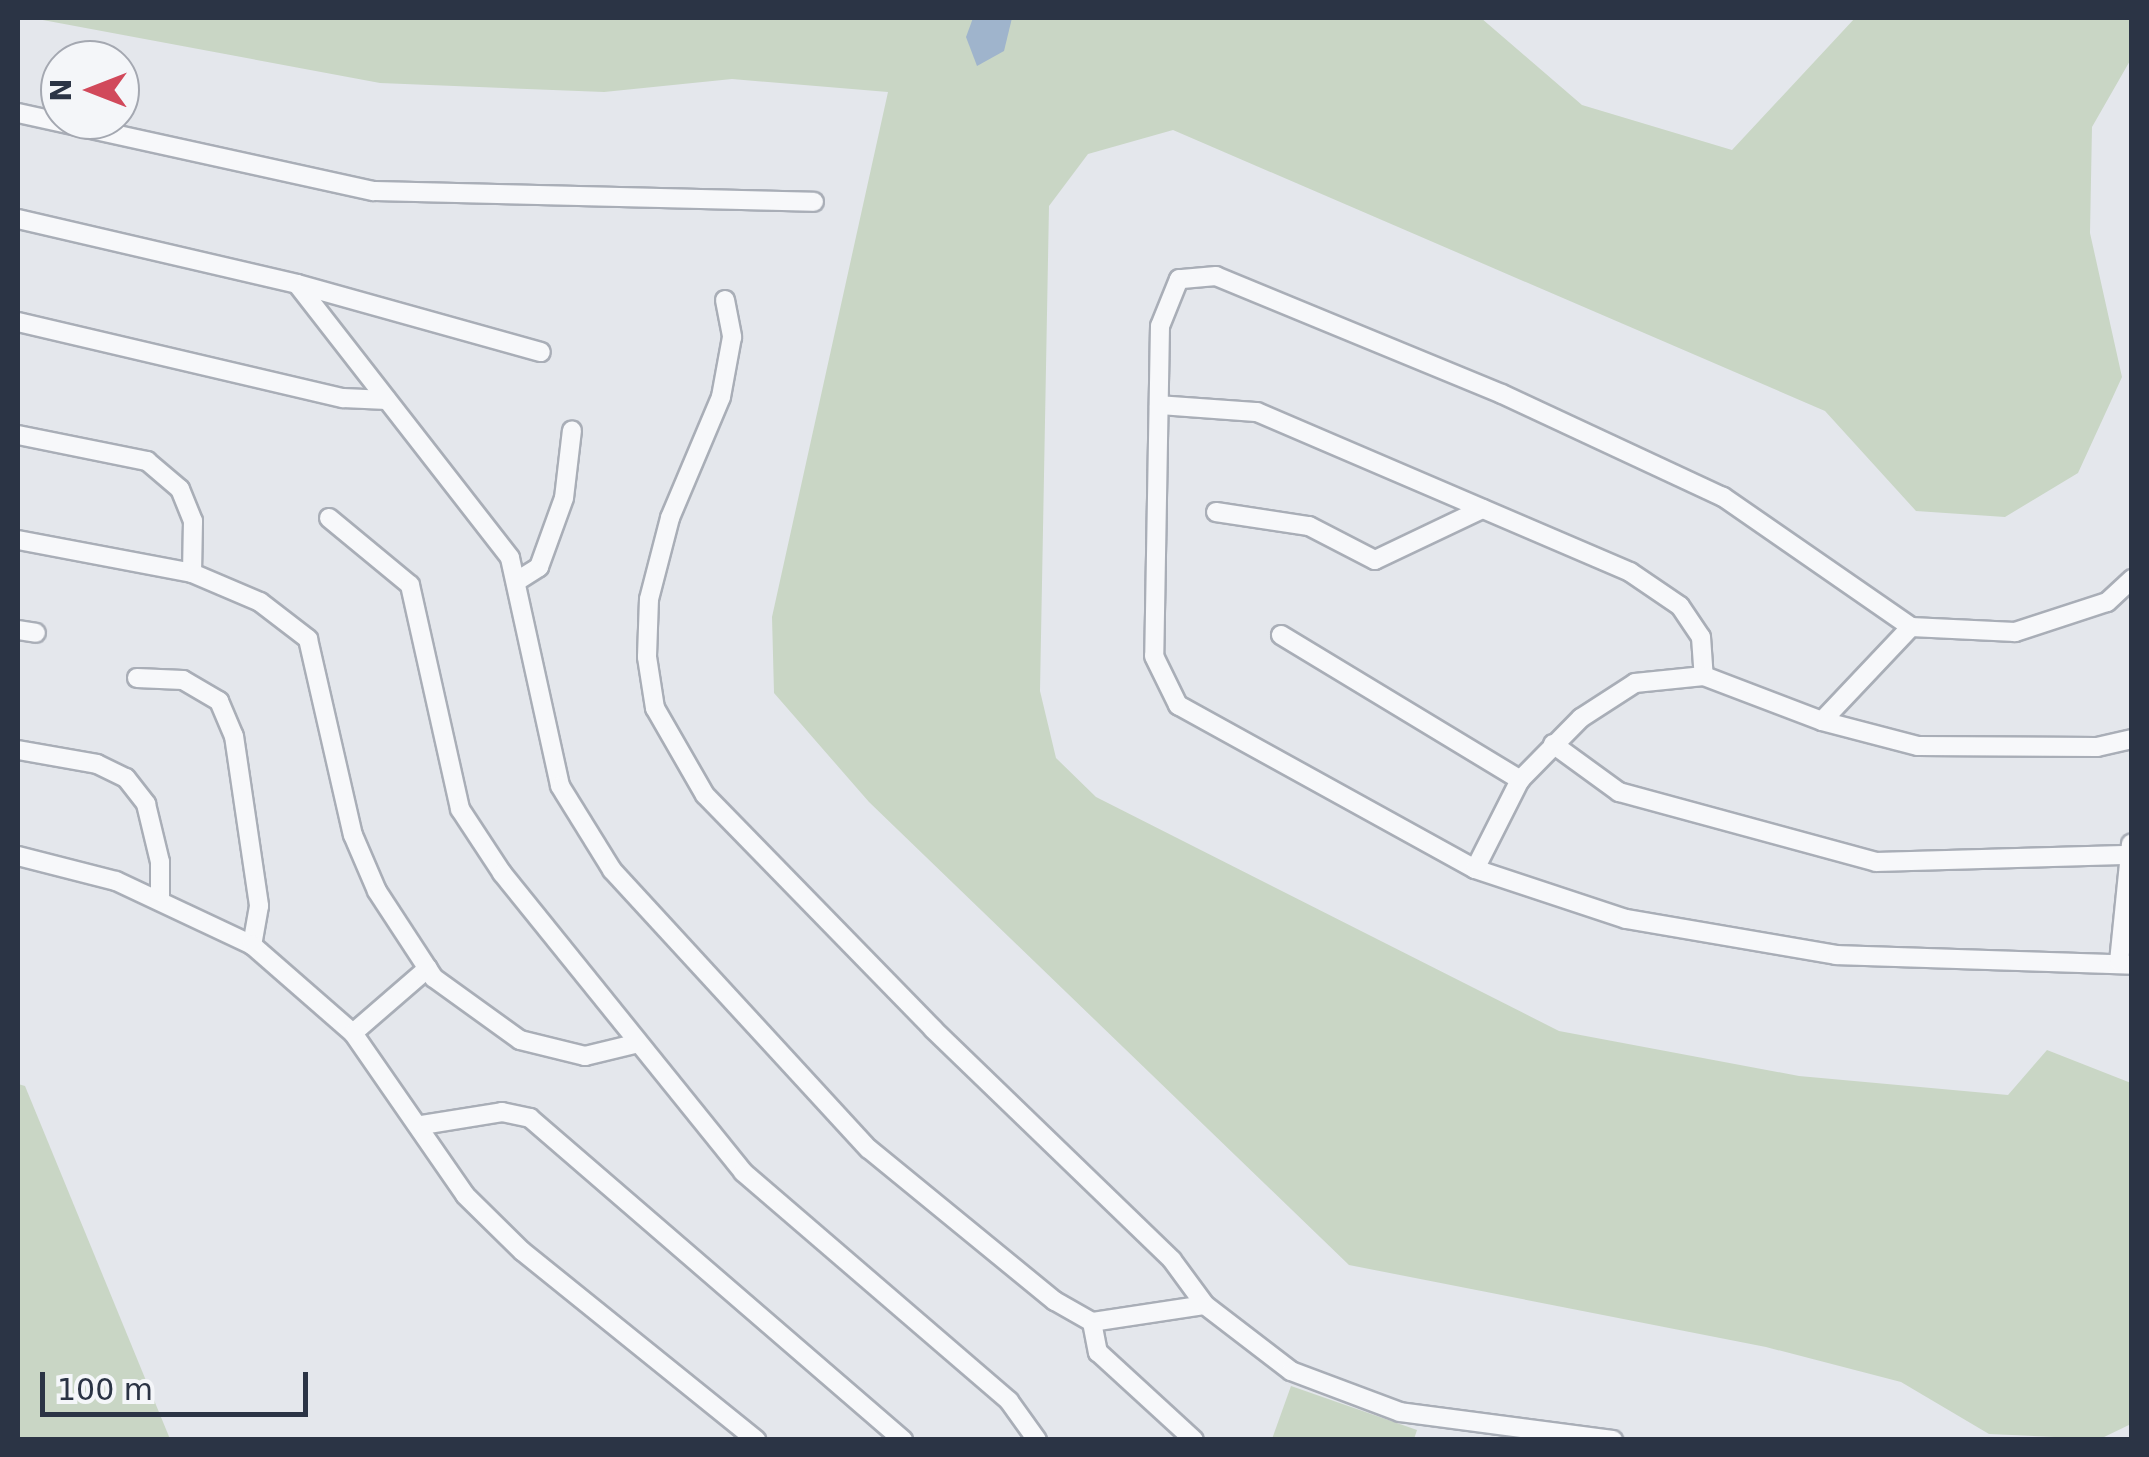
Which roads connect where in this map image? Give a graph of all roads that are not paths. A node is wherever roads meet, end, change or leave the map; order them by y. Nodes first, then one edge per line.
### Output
1 (18, 113) edge
2 (814, 202) dead end
3 (18, 219) edge
4 (297, 284) junction
5 (725, 300) dead end
6 (18, 322) edge
7 (541, 352) dead end
8 (387, 400) junction
9 (1159, 404) junction
10 (572, 430) dead end
11 (18, 434) edge
12 (1482, 509) junction
13 (1216, 512) dead end
14 (329, 518) dead end
15 (18, 540) edge
16 (192, 573) junction
17 (2132, 579) edge
18 (517, 582) junction
19 (1911, 627) junction
20 (1281, 635) dead end
21 (1704, 676) junction
22 (137, 678) dead end
23 (1822, 720) junction
24 (2132, 739) edge
25 (1554, 744) junction
26 (18, 750) edge
27 (1520, 780) junction
28 (2130, 851) edge
29 (18, 856) edge
30 (1476, 869) junction
31 (160, 900) junction
32 (252, 944) junction
33 (2125, 964) edge
34 (428, 968) junction
35 (353, 1032) junction
36 (634, 1044) junction
37 (422, 1125) junction
38 (1205, 1304) junction
39 (1092, 1322) junction
40 (756, 1440) edge
41 (903, 1440) edge
42 (1037, 1440) edge
43 (1194, 1440) edge
44 (1613, 1440) edge

1 - 2 street
3 - 4 street
4 - 7 street
4 - 8 street
5 - 38 street
6 - 8 street
8 - 18 street
9 - 12 street
9 - 19 street
9 - 30 street
10 - 18 street
11 - 16 street
12 - 13 street
12 - 21 street
14 - 36 street
15 - 16 street
16 - 34 street
17 - 19 street
18 - 39 street
19 - 23 street
20 - 27 street
21 - 23 street
21 - 25 street
22 - 32 street
23 - 24 street
25 - 27 street
25 - 28 street
26 - 31 street
27 - 30 street
28 - 33 street
29 - 31 street
30 - 33 street
31 - 32 street
32 - 35 street
34 - 35 street
34 - 36 street
35 - 37 street
36 - 42 street
37 - 40 street
37 - 41 street
38 - 39 street
38 - 44 street
39 - 43 street

